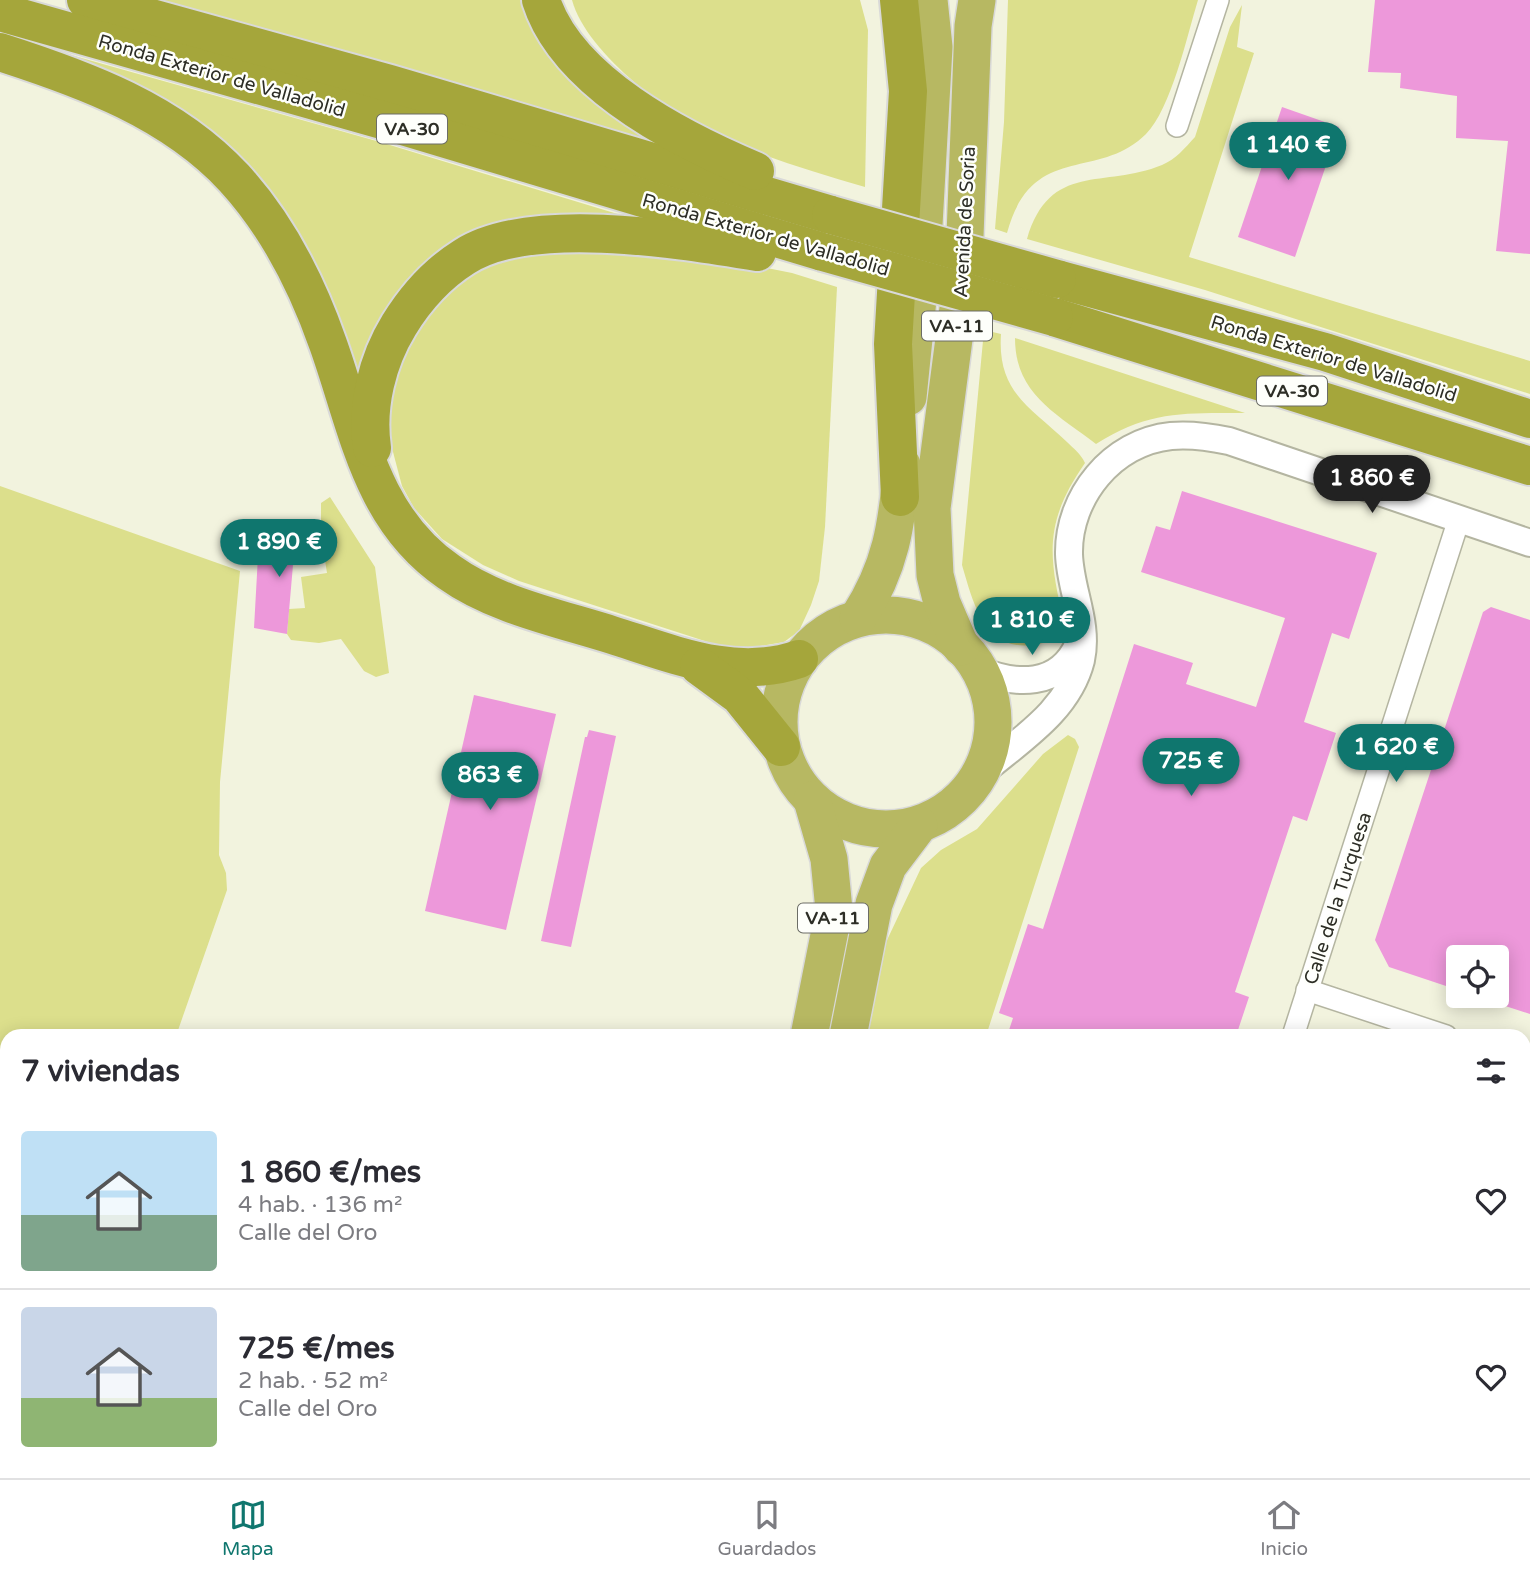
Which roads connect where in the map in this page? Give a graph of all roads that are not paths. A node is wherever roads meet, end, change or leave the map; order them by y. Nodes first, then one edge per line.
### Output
1 (86, 0) edge
2 (541, 0) edge
3 (899, 0) edge
4 (929, 0) edge
5 (977, 0) edge
6 (1218, 0) edge
7 (0, 12) edge
8 (0, 52) edge
9 (1177, 126) dead end
10 (831, 215) junction
11 (823, 252) junction
12 (1530, 419) edge
13 (1530, 466) edge
14 (900, 497) junction
15 (384, 501) junction
16 (1459, 519) junction
17 (1530, 543) edge
18 (858, 618) junction
19 (1083, 634) junction
20 (685, 658) junction
21 (799, 659) junction
22 (970, 659) junction
23 (781, 747) junction
24 (980, 774) junction
25 (812, 800) junction
26 (919, 825) junction
27 (1307, 990) junction
28 (810, 1029) edge
29 (849, 1029) edge
30 (1295, 1029) edge
31 (1425, 1029) edge

1 - 10 highway, Ronda Exterior de Valladolid / VA-30
2 - 10 highway
3 - 14 highway
4 - 14 highway, Avenida de Soria / VA-11
5 - 22 highway, Avenida de Soria / VA-11
6 - 9 street
7 - 11 highway, Ronda Exterior de Valladolid / VA-30
8 - 15 highway
10 - 12 highway, Ronda Exterior de Valladolid / VA-30, bridge
11 - 13 highway, Ronda Exterior de Valladolid / VA-30, bridge
11 - 15 highway
14 - 18 highway, Avenida de Soria / VA-11
15 - 20 highway
16 - 17 street
16 - 19 street
16 - 27 street, Calle de la Turquesa
18 - 21 highway, VA-11
18 - 22 highway, VA-11
19 - 22 street
19 - 24 street
20 - 21 highway
20 - 23 highway
21 - 23 highway, VA-11
22 - 24 highway, VA-11
23 - 25 highway, VA-11
24 - 26 highway, VA-11
25 - 26 highway, VA-11
25 - 28 highway, VA-11
26 - 29 highway, VA-11
27 - 30 street, Calle de la Turquesa
27 - 31 street

